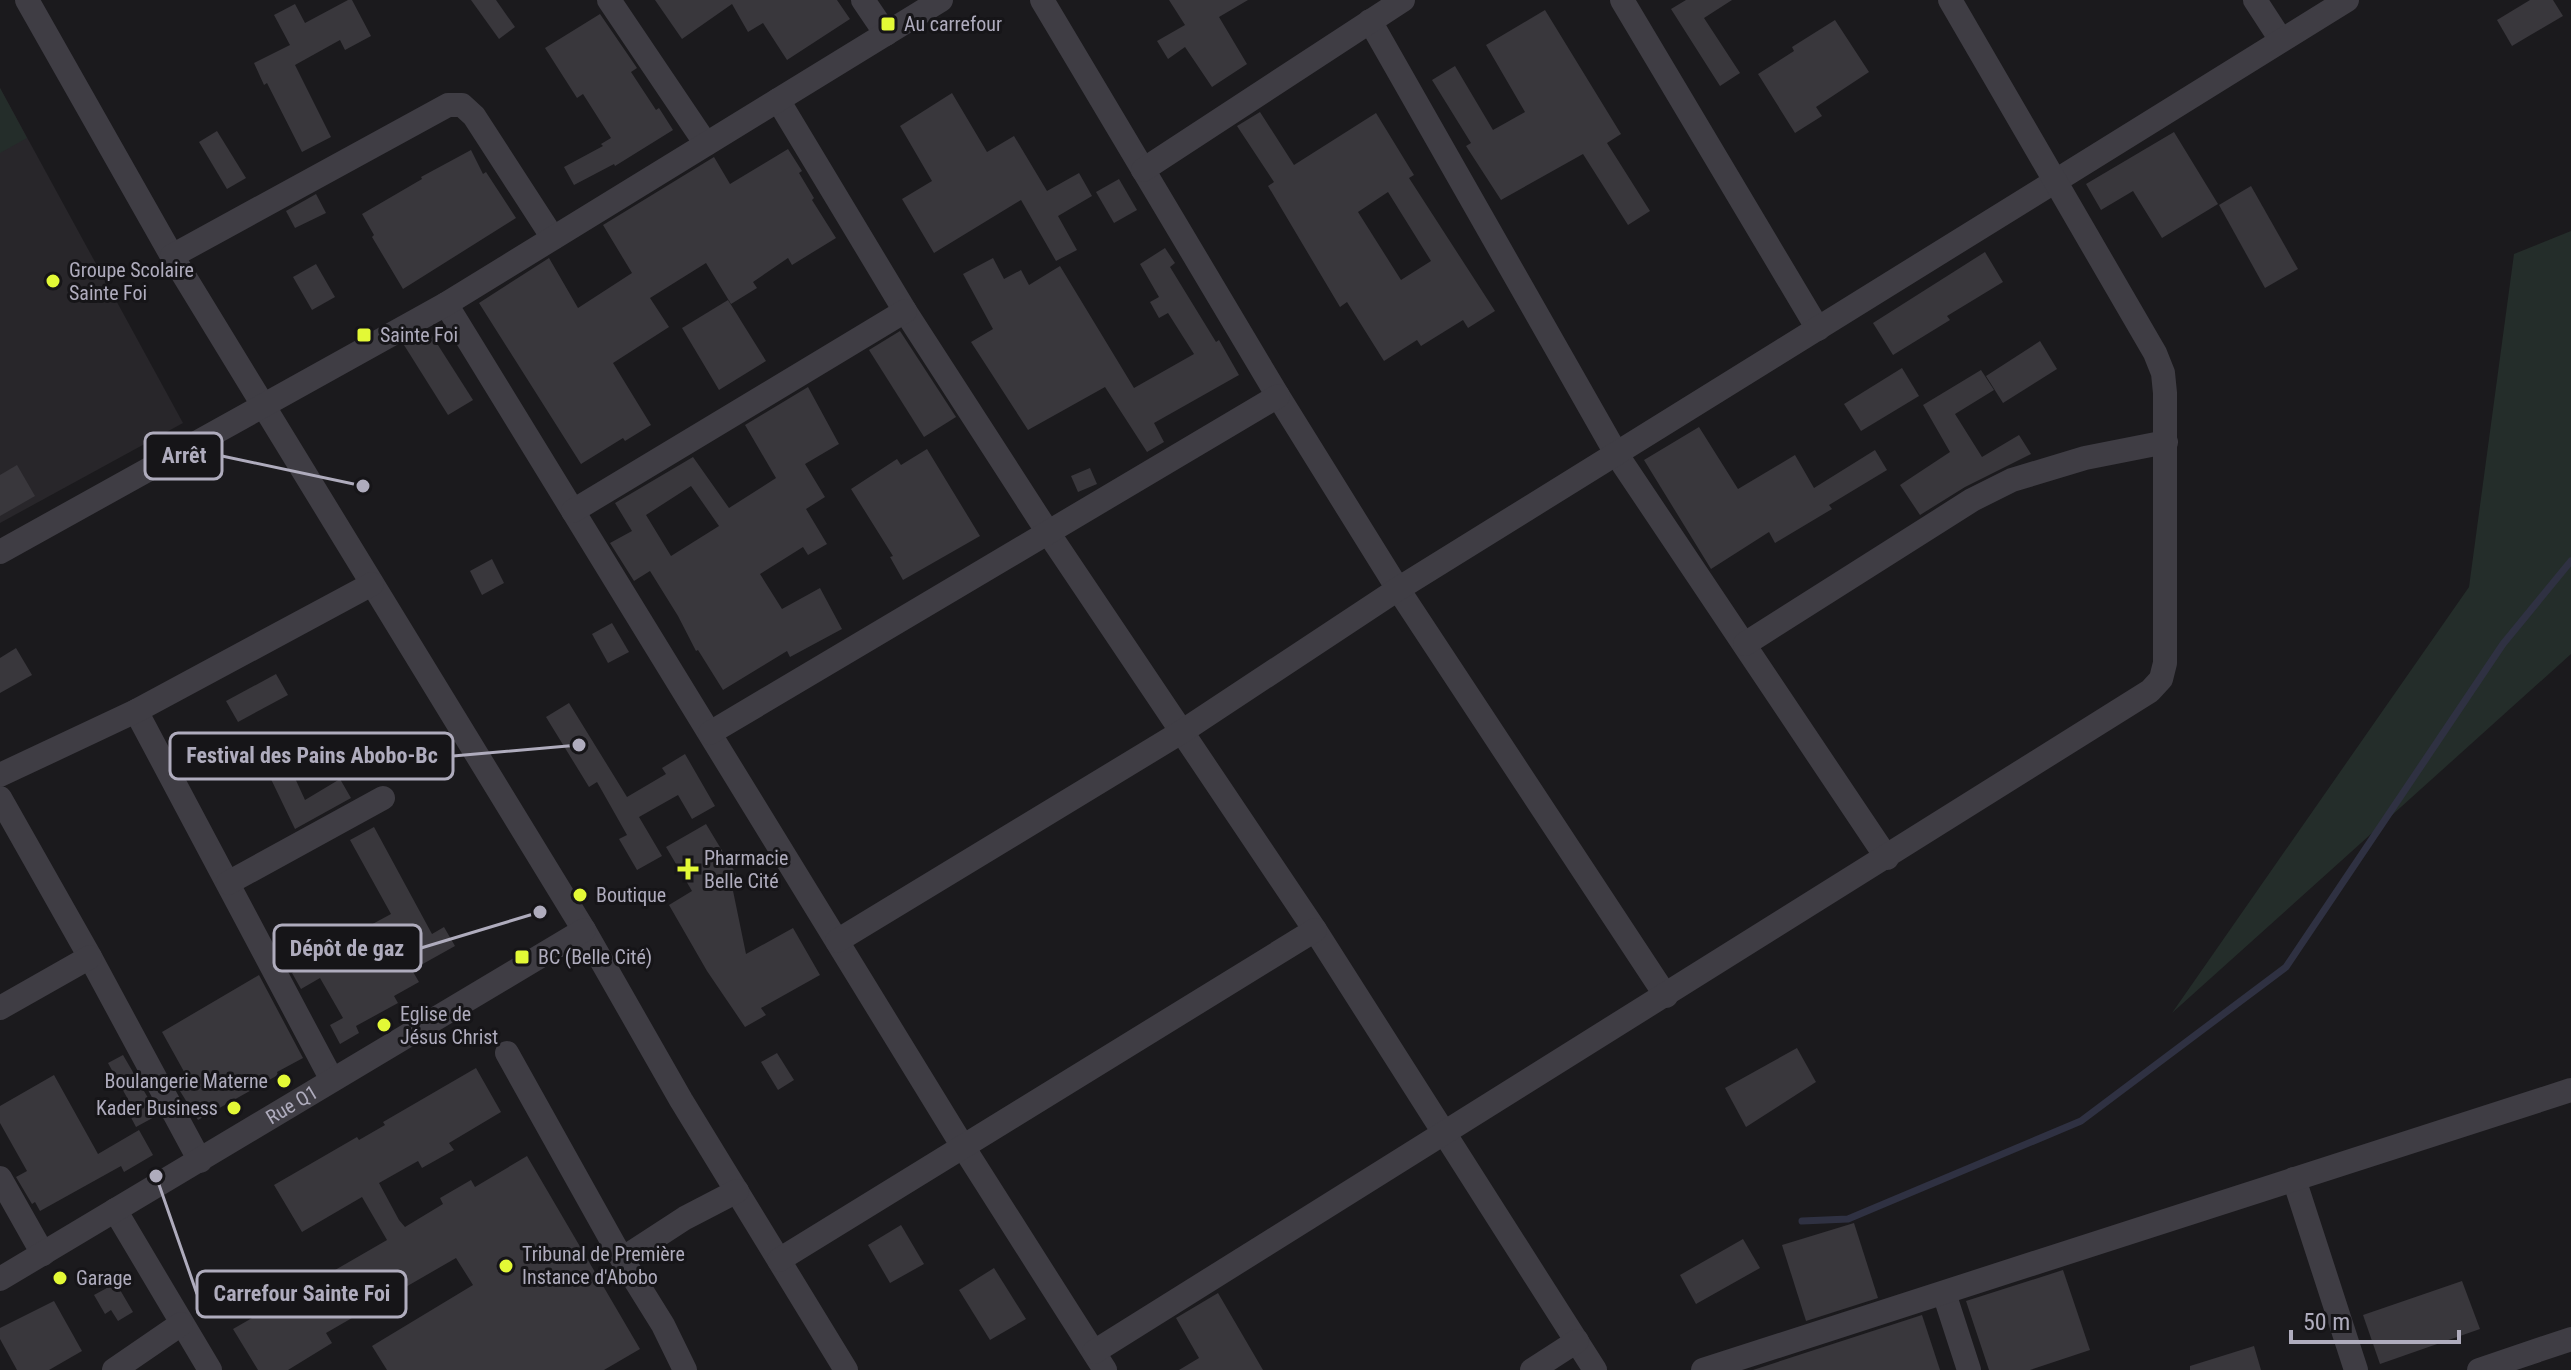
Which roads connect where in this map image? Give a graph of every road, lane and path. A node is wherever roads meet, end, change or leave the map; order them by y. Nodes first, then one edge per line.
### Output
1 (27, 0) edge
2 (609, 0) edge
3 (863, 0) edge
4 (941, 0) edge
5 (1042, 0) edge
6 (1403, 0) edge
7 (1622, 0) edge
8 (1950, 0) edge
9 (2255, 0) edge
10 (2347, 0) edge
11 (1370, 21) junction
12 (886, 34) junction
13 (2281, 40) junction
14 (778, 100) junction
15 (706, 144) junction
16 (1143, 170) junction
17 (2058, 182) junction
18 (553, 238) junction
19 (172, 256) junction
20 (446, 304) junction
21 (905, 311) junction
22 (1818, 329) junction
23 (1278, 396) junction
24 (264, 407) junction
25 (2166, 442) junction
26 (1617, 455) junction
27 (573, 511) junction
28 (1049, 534) junction
29 (0, 552) edge
30 (372, 584) junction
31 (1398, 589) junction
32 (1745, 644) junction
33 (136, 711) junction
34 (1183, 731) junction
35 (710, 733) junction
36 (0, 775) edge
37 (0, 798) edge
38 (383, 798) dead end
39 (1887, 858) junction
40 (228, 883) junction
41 (584, 930) junction
42 (1315, 930) junction
43 (837, 941) junction
44 (90, 957) junction
45 (1666, 996) junction
46 (0, 1008) edge
47 (507, 1053) dead end
48 (332, 1080) junction
49 (2571, 1090) edge
50 (1445, 1133) junction
51 (962, 1145) junction
52 (200, 1161) junction
53 (0, 1178) edge
54 (2294, 1179) junction
55 (737, 1191) junction
56 (115, 1210) junction
57 (43, 1254) junction
58 (622, 1259) junction
59 (779, 1260) junction
60 (0, 1279) edge
61 (1944, 1293) junction
62 (181, 1324) junction
63 (2571, 1339) edge
64 (1577, 1341) junction
65 (1100, 1361) edge
66 (114, 1370) edge
67 (210, 1370) edge
68 (685, 1370) edge
69 (846, 1370) edge
70 (1532, 1370) edge
71 (1595, 1370) edge
72 (1703, 1370) edge
73 (1969, 1370) edge
74 (2356, 1370) edge
75 (2479, 1370) edge

1 - 19 street
2 - 15 street
3 - 12 street
4 - 12 street
5 - 16 street
6 - 11 street
7 - 22 street
8 - 17 street
9 - 13 street
10 - 13 street
11 - 16 street
11 - 26 street
12 - 14 street
13 - 17 street
14 - 15 street
14 - 21 street
15 - 18 street
16 - 23 street
17 - 22 street
17 - 25 street
18 - 19 street
18 - 20 street
19 - 24 street
20 - 24 street
20 - 27 street
21 - 27 street
21 - 28 street
22 - 26 street
23 - 28 street
23 - 31 street
24 - 29 street
24 - 30 street
25 - 32 street
25 - 39 street
26 - 31 street
26 - 32 street
27 - 35 street
28 - 34 street
28 - 35 street
30 - 33 street
30 - 41 street
31 - 34 street
31 - 45 street
32 - 39 street
33 - 36 street
33 - 40 street
34 - 42 street
34 - 43 street
35 - 43 street
37 - 44 street
38 - 40 street
39 - 45 street
40 - 48 street
41 - 48 street, Rue Q1
41 - 55 street
42 - 50 street
42 - 51 street
43 - 51 street
44 - 46 street
44 - 52 street
45 - 50 street
47 - 58 street
48 - 52 street, Rue Q1
49 - 54 street
50 - 64 street
50 - 65 street
51 - 59 street
51 - 65 street
52 - 56 street, Rue Q1
53 - 57 street
54 - 61 street
54 - 74 street
55 - 58 street
55 - 59 street
56 - 57 street, Rue Q1
56 - 62 street
57 - 60 street, Rue Q1
58 - 68 street
59 - 69 street
61 - 72 street
61 - 73 street
62 - 66 street
62 - 67 street
63 - 75 street
64 - 70 street
64 - 71 street

